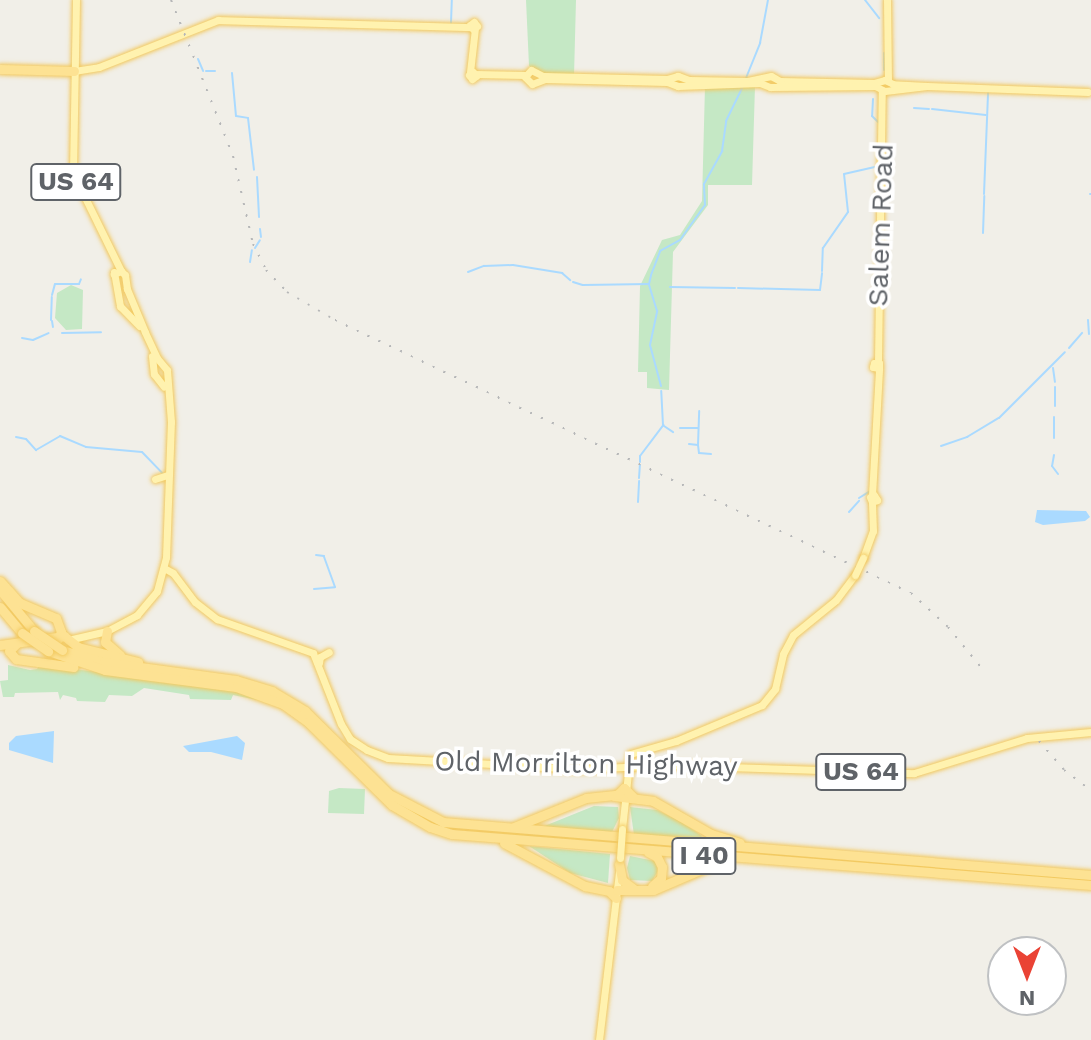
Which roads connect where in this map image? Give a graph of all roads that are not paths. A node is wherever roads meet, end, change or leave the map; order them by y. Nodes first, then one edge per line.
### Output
1 (76, 0) edge
2 (887, 0) edge
3 (111, 62) junction
4 (122, 68) dead end
5 (0, 69) edge
6 (74, 71) junction
7 (537, 77) junction
8 (577, 79) junction
9 (603, 79) junction
10 (652, 79) junction
11 (632, 81) junction
12 (678, 81) junction
13 (832, 82) junction
14 (802, 83) junction
15 (864, 83) junction
16 (885, 85) junction
17 (926, 85) junction
18 (819, 86) junction
19 (853, 86) junction
20 (1088, 90) edge
21 (117, 272) junction
22 (125, 281) junction
23 (116, 284) junction
24 (158, 366) junction
25 (167, 478) junction
26 (155, 479) dead end
27 (166, 557) junction
28 (154, 568) dead end
29 (164, 568) junction
30 (175, 576) junction
31 (162, 579) junction
32 (0, 581) edge
33 (0, 590) edge
34 (0, 607) edge
35 (100, 632) junction
36 (63, 638) junction
37 (275, 640) junction
38 (309, 641) dead end
39 (8, 644) edge
40 (302, 649) junction
41 (329, 652) dead end
42 (126, 659) junction
43 (105, 670) junction
44 (192, 674) junction
45 (322, 677) junction
46 (1091, 732) edge
47 (333, 743) junction
48 (346, 756) junction
49 (628, 757) junction
50 (613, 767) junction
51 (626, 767) junction
52 (637, 767) junction
53 (622, 790) junction
54 (475, 827) junction
55 (493, 840) junction
56 (645, 851) junction
57 (783, 851) junction
58 (744, 859) junction
59 (620, 861) junction
60 (1091, 875) edge
61 (1091, 885) edge
62 (619, 896) junction
63 (598, 1040) edge

1 - 6 main road
2 - 16 main road, Salem Road
3 - 4 main road
3 - 6 main road
3 - 7 main road
5 - 6 highway
6 - 21 main road, US 64
7 - 8 main road
7 - 8 main road
8 - 9 main road
9 - 10 main road
9 - 11 main road
10 - 11 main road
10 - 12 main road
11 - 12 main road
12 - 14 main road
13 - 14 main road
13 - 15 main road
13 - 18 main road
14 - 18 main road
15 - 16 main road
15 - 19 main road
16 - 17 main road
16 - 17 main road
16 - 19 main road
16 - 49 main road, Salem Road, bridge
17 - 20 main road
18 - 19 main road
21 - 22 main road
21 - 23 main road
22 - 23 main road
22 - 24 main road
23 - 24 main road
24 - 25 main road
25 - 26 main road
25 - 27 main road
27 - 29 main road
27 - 30 main road
28 - 31 main road
29 - 30 main road
29 - 31 main road
30 - 31 main road
30 - 37 main road
31 - 35 main road
32 - 36 highway
33 - 36 highway, I 40, bridge
34 - 39 highway, I 40
35 - 36 main road
35 - 42 highway
36 - 39 highway
36 - 42 highway
36 - 44 highway, I 40
37 - 40 main road
37 - 45 main road
38 - 40 main road
39 - 43 highway, I 40, bridge
39 - 43 highway
40 - 45 main road, Old Morrilton Highway / US 64
41 - 45 main road
42 - 44 highway
43 - 47 highway, I 40
44 - 47 highway, I 40
45 - 50 main road, Old Morrilton Highway / US 64
46 - 52 main road, Old Morrilton Highway / US 64
47 - 48 highway, I 40
48 - 54 highway, I 40
48 - 55 highway, I 40
49 - 50 main road, Salem Road
49 - 51 main road
49 - 52 main road
50 - 51 main road, Old Morrilton Highway / US 64
50 - 53 main road
51 - 52 main road, Old Morrilton Highway / US 64
51 - 53 main road
52 - 53 main road
53 - 54 highway
53 - 57 highway
53 - 59 main road, bridge
54 - 57 highway, I 40
55 - 56 highway, I 40
55 - 62 highway
56 - 58 highway, I 40
56 - 59 highway
57 - 60 highway, I 40
58 - 61 highway, I 40
58 - 62 highway
59 - 62 main road
62 - 63 main road

